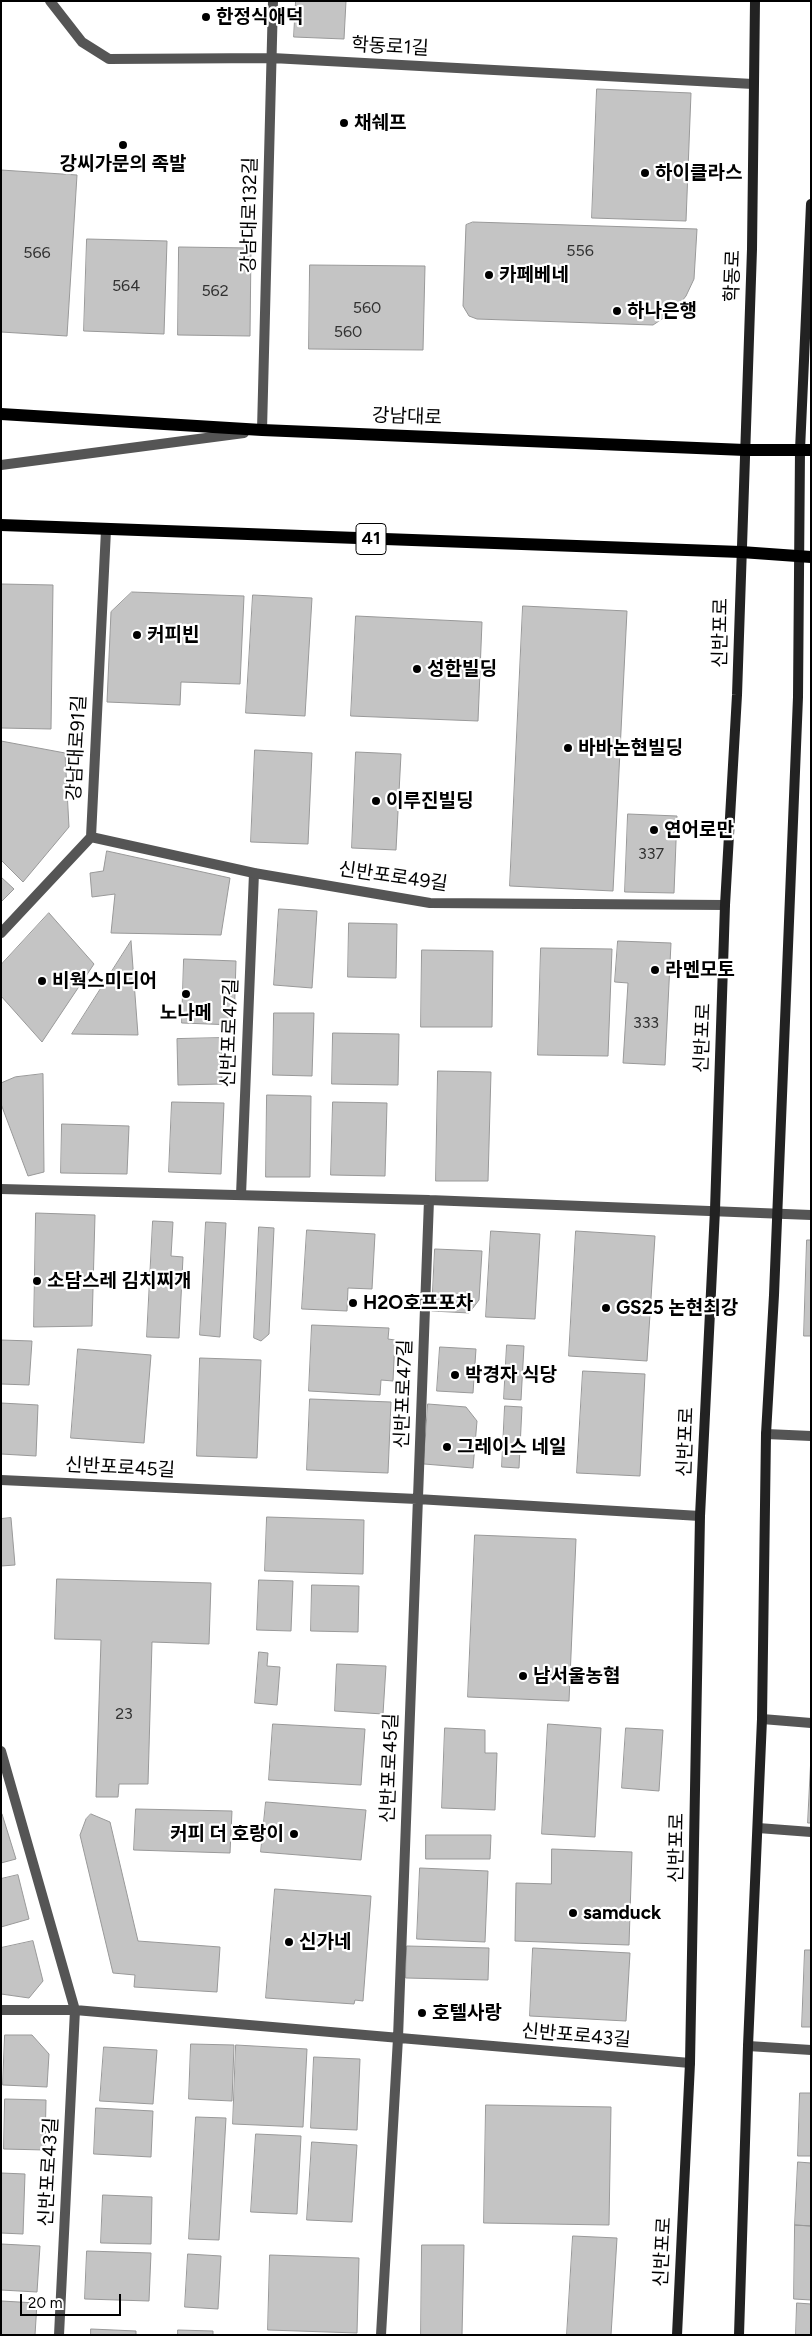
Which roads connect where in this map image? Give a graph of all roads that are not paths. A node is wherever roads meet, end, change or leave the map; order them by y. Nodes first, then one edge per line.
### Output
1 (50, 1) edge
2 (273, 1) edge
3 (755, 1) edge
4 (272, 58) junction
5 (753, 84) junction
6 (811, 204) edge
7 (1, 414) edge
8 (262, 430) junction
9 (745, 450) junction
10 (806, 450) edge
11 (1, 465) edge
12 (1, 525) edge
13 (106, 530) junction
14 (741, 552) junction
15 (805, 557) edge
16 (91, 837) junction
17 (254, 873) junction
18 (725, 906) junction
19 (1, 933) edge
20 (1, 1189) edge
21 (241, 1194) junction
22 (429, 1200) junction
23 (715, 1210) junction
24 (777, 1214) junction
25 (811, 1215) edge
26 (766, 1434) junction
27 (811, 1436) edge
28 (1, 1480) edge
29 (417, 1500) junction
30 (700, 1516) junction
31 (762, 1719) junction
32 (811, 1723) edge
33 (1, 1751) edge
34 (758, 1828) junction
35 (811, 1832) edge
36 (1, 2010) edge
37 (75, 2010) junction
38 (398, 2038) junction
39 (748, 2046) junction
40 (811, 2050) edge
41 (690, 2063) junction
42 (59, 2335) edge
43 (381, 2335) edge
44 (677, 2335) edge
45 (739, 2335) edge

1 - 4 street, 학동로1길
2 - 4 street, 강남대로132길
3 - 5 main road, 학동로
4 - 5 street, 학동로1길
4 - 8 street, 강남대로132길
5 - 9 main road, 학동로
6 - 10 main road
7 - 8 main road, 강남대로
8 - 9 main road, 강남대로
8 - 11 street
9 - 10 main road, 강남대로
9 - 14 main road, 학동로
10 - 15 main road
12 - 13 main road, 41
13 - 14 main road, 41
13 - 16 street, 강남대로91길
14 - 15 main road, 41
14 - 18 main road, 신반포로
15 - 24 main road
16 - 17 street, 신반포로49길
16 - 19 street
17 - 18 street, 신반포로49길
17 - 21 street, 신반포로47길
18 - 23 main road, 신반포로
20 - 21 street
21 - 22 street
22 - 23 street
22 - 29 street, 신반포로47길
23 - 24 street
23 - 30 main road, 신반포로
24 - 25 street
24 - 26 main road
26 - 27 street
26 - 31 main road
28 - 29 street, 신반포로45길
29 - 30 street, 신반포로45길
29 - 38 street, 신반포로45길
30 - 41 main road, 신반포로
31 - 32 street
31 - 34 main road
33 - 37 street
34 - 35 street
34 - 39 main road
36 - 37 street, 신반포로43길
37 - 38 street, 신반포로43길
37 - 42 street, 신반포로43길
38 - 41 street, 신반포로43길
38 - 43 street
39 - 40 street
39 - 45 main road
41 - 44 main road, 신반포로

